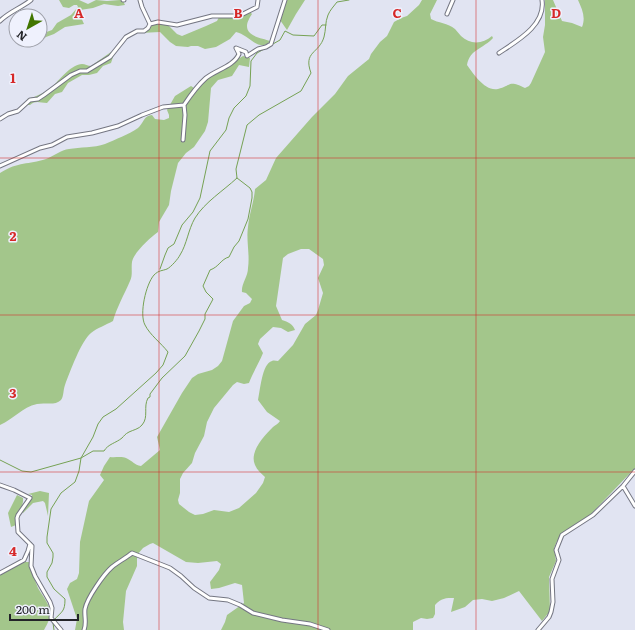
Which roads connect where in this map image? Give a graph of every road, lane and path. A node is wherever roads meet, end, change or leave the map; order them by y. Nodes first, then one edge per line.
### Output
1 (31, 0) edge
2 (140, 0) edge
3 (258, 0) edge
4 (285, 0) edge
5 (453, 0) edge
6 (542, 0) edge
7 (447, 14) dead end
8 (0, 21) edge
9 (150, 24) junction
10 (499, 53) dead end
11 (184, 105) junction
12 (0, 119) edge
13 (183, 140) dead end
14 (0, 166) edge
15 (635, 471) edge
16 (0, 485) edge
17 (623, 486) junction
18 (635, 506) edge
19 (30, 544) junction
20 (0, 573) edge
21 (61, 630) edge
22 (84, 630) edge
23 (328, 630) edge
24 (538, 630) edge

1 - 8 street
2 - 9 street
3 - 9 street
4 - 11 street
5 - 7 street
6 - 10 street
9 - 12 street
11 - 13 street
11 - 14 street
15 - 17 street
16 - 19 street
17 - 18 street
17 - 24 street
19 - 20 street
19 - 21 street
22 - 23 street

